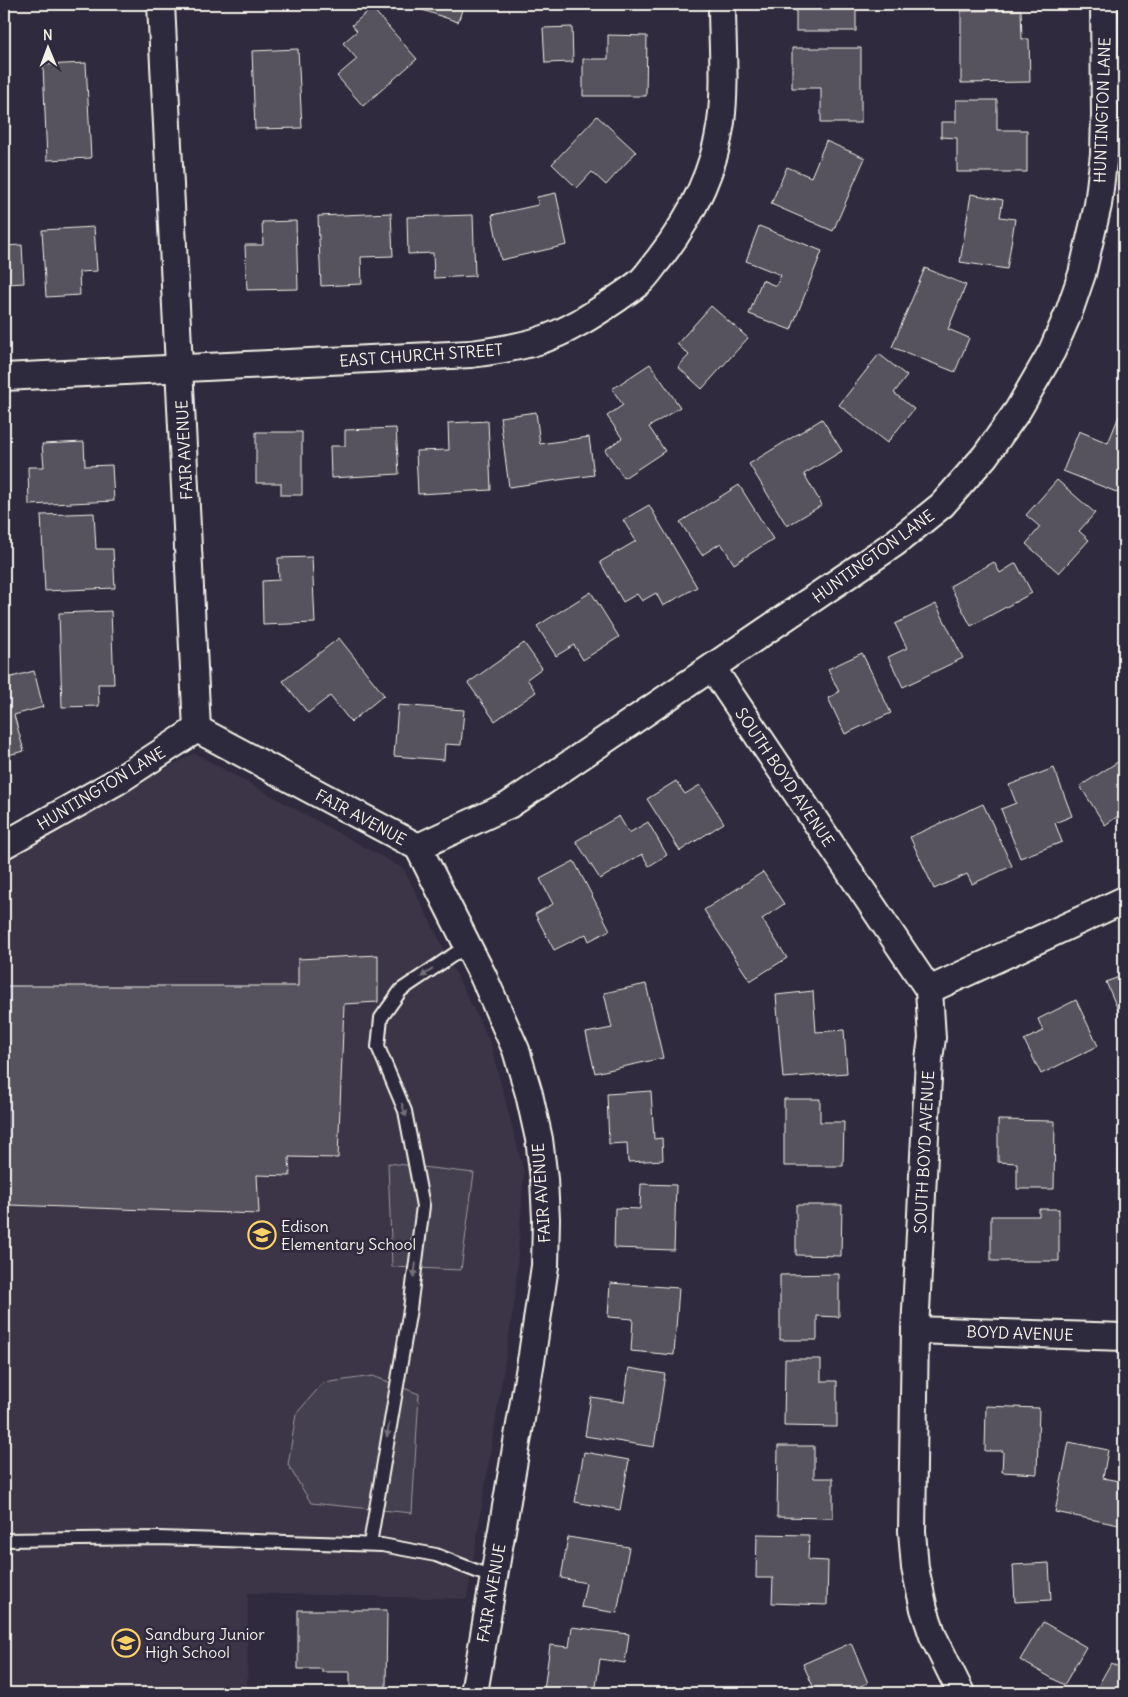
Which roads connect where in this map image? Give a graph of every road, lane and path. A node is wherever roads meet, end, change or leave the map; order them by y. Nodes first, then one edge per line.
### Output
1 (161, 4) edge
2 (722, 4) edge
3 (1104, 4) edge
4 (180, 368) junction
5 (4, 377) edge
6 (713, 668) junction
7 (197, 729) junction
8 (4, 845) edge
9 (418, 848) junction
10 (1124, 900) edge
11 (468, 945) junction
12 (929, 990) junction
13 (915, 1330) junction
14 (1124, 1337) edge
15 (4, 1540) edge
16 (370, 1544) junction
17 (494, 1578) junction
18 (474, 1693) edge
19 (961, 1693) edge

1 - 4 street, FAIR AVENUE
2 - 4 street, EAST CHURCH STREET
3 - 6 street, HUNTINGTON LANE
4 - 5 street, EAST CHURCH STREET
4 - 7 street, FAIR AVENUE
6 - 9 street, HUNTINGTON LANE
6 - 12 street, SOUTH BOYD AVENUE
7 - 8 street, HUNTINGTON LANE
7 - 9 street, FAIR AVENUE
9 - 11 street, FAIR AVENUE
10 - 12 street
11 -> 16 lane
11 - 17 street, FAIR AVENUE
12 - 13 street, SOUTH BOYD AVENUE
13 - 14 street, BOYD AVENUE
13 - 19 street, SOUTH BOYD AVENUE
15 - 16 lane
16 - 17 lane
17 - 18 street, FAIR AVENUE

